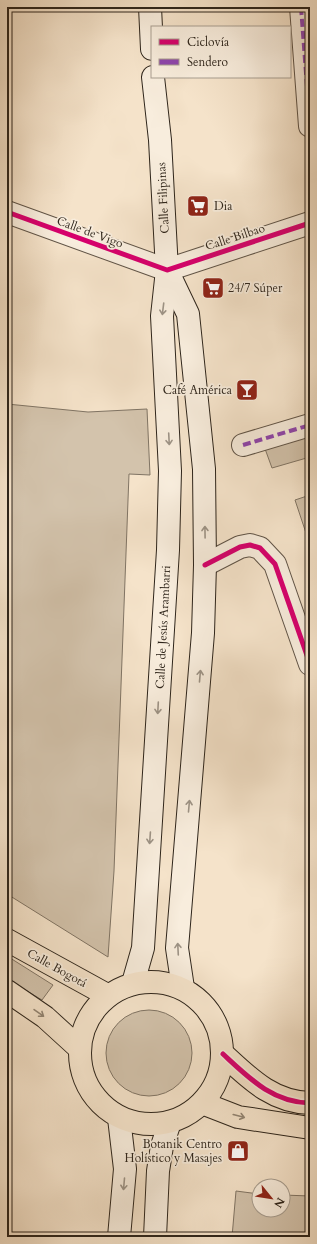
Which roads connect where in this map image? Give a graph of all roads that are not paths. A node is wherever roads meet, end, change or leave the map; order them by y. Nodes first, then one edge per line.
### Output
1 (150, 7) edge
2 (301, 7) edge
3 (151, 28) edge
4 (308, 74) edge
5 (153, 78) edge
6 (310, 126) edge
7 (7, 212) edge
8 (310, 222) edge
9 (167, 270) junction
10 (310, 425) edge
11 (243, 444) dead end
12 (205, 565) junction
13 (310, 664) edge
14 (7, 940) edge
15 (133, 983) junction
16 (183, 988) junction
17 (7, 992) edge
18 (107, 995) junction
19 (79, 1048) junction
20 (223, 1054) junction
21 (202, 1103) junction
22 (310, 1103) edge
23 (119, 1118) junction
24 (170, 1122) junction
25 (310, 1128) edge
26 (119, 1237) edge
27 (155, 1237) edge

1 - 3 main road
2 - 4 main road
4 - 6 main road
5 - 9 main road, Calle Filipinas
7 - 9 main road, Calle de Vigo
8 - 9 main road, Calle Bilbao
12 -> 9 main road, Calle Filipinas
9 -> 15 main road, Calle de Jesús Arambarri
10 - 11 main road
12 - 13 main road
16 -> 12 main road
14 - 18 main road, Calle Bogotá
15 - 16 main road
15 - 18 main road
16 - 20 main road
17 -> 19 main road
18 - 19 main road
19 - 23 main road
20 - 21 main road
20 - 22 main road
21 - 24 main road
21 -> 25 main road
23 - 24 main road
23 -> 26 main road
24 - 27 main road

